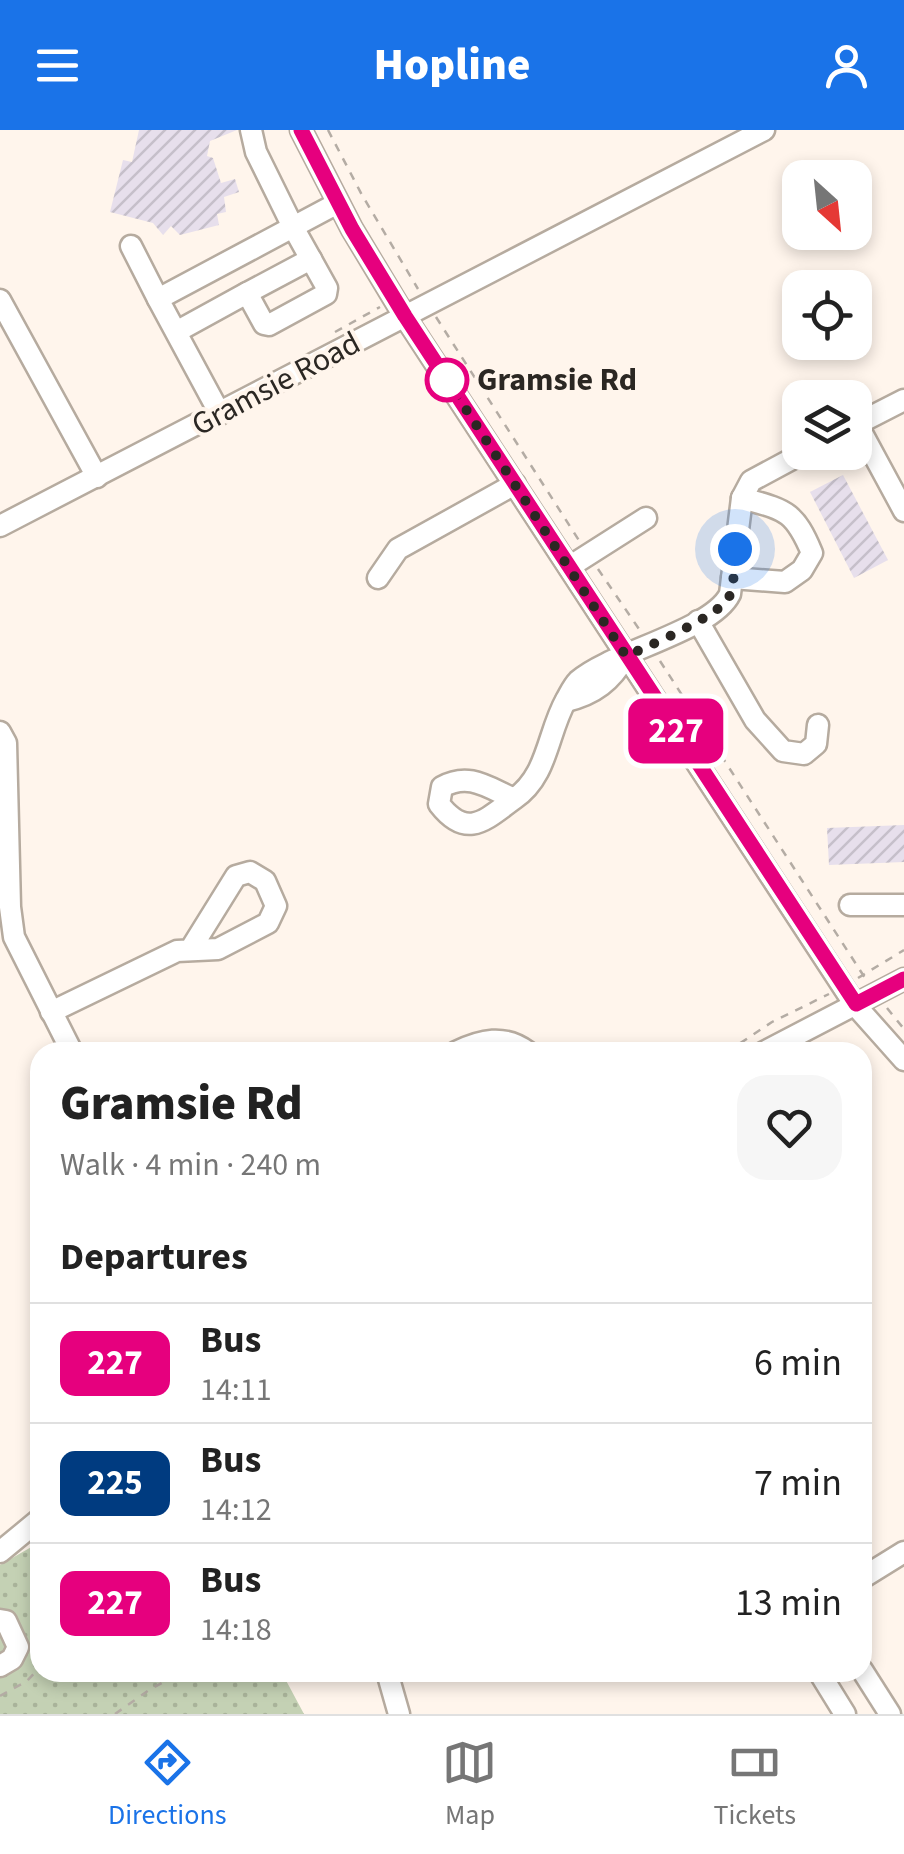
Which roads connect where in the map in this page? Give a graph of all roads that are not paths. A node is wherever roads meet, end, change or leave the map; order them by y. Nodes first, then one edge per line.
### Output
1 (251, 130) edge
2 (764, 130) edge
3 (305, 132) edge
4 (338, 203) junction
5 (294, 226) junction
6 (131, 246) dead end
7 (311, 259) junction
8 (247, 293) junction
9 (158, 299) junction
10 (0, 300) edge
11 (405, 316) junction
12 (176, 332) junction
13 (904, 400) edge
14 (220, 414) junction
15 (872, 417) edge
16 (872, 454) edge
17 (782, 465) edge
18 (96, 478) junction
19 (516, 484) junction
20 (742, 498) junction
21 (904, 512) edge
22 (646, 518) dead end
23 (0, 526) edge
24 (569, 567) junction
25 (378, 578) dead end
26 (732, 578) junction
27 (698, 621) junction
28 (626, 656) junction
29 (818, 725) dead end
30 (0, 732) edge
31 (4, 796) edge
32 (514, 799) dead end
33 (904, 904) edge
34 (850, 906) dead end
35 (190, 950) dead end
36 (904, 979) edge
37 (850, 996) junction
38 (51, 1012) junction
39 (67, 1042) edge
40 (480, 1042) edge
41 (508, 1042) edge
42 (779, 1042) edge
43 (904, 1060) edge
44 (30, 1528) edge
45 (30, 1538) edge
46 (904, 1552) edge
47 (0, 1553) edge
48 (872, 1572) edge
49 (0, 1620) edge
50 (0, 1666) edge
51 (390, 1682) edge
52 (825, 1682) edge
53 (870, 1682) edge
54 (399, 1714) edge
55 (845, 1714) edge
56 (890, 1714) edge

1 - 5 street
2 - 11 street, Gramsie Road
3 - 4 street
4 - 5 street
4 - 11 street
5 - 7 street
5 - 9 street
6 - 9 street
7 - 8 street
7 - 8 street
8 - 12 street
9 - 12 street
10 - 18 street
11 - 14 street, Gramsie Road
11 - 19 street
12 - 14 street
13 - 15 street
14 - 18 street, Gramsie Road
16 - 21 street
17 - 20 street
18 - 23 street, Gramsie Road
19 - 24 street
19 - 25 street
20 - 26 street
20 - 26 street
22 - 24 street
24 - 28 street
26 - 27 street
27 - 28 street
27 - 29 street
28 - 32 street
28 - 37 street
30 - 31 street
31 - 38 street
33 - 34 street
35 - 38 street
36 - 37 street
37 - 42 street
37 - 43 street
38 - 39 street
40 - 41 street
44 - 47 street
45 - 47 street
46 - 48 street
49 - 50 street
51 - 54 street
52 - 55 street
53 - 56 street

